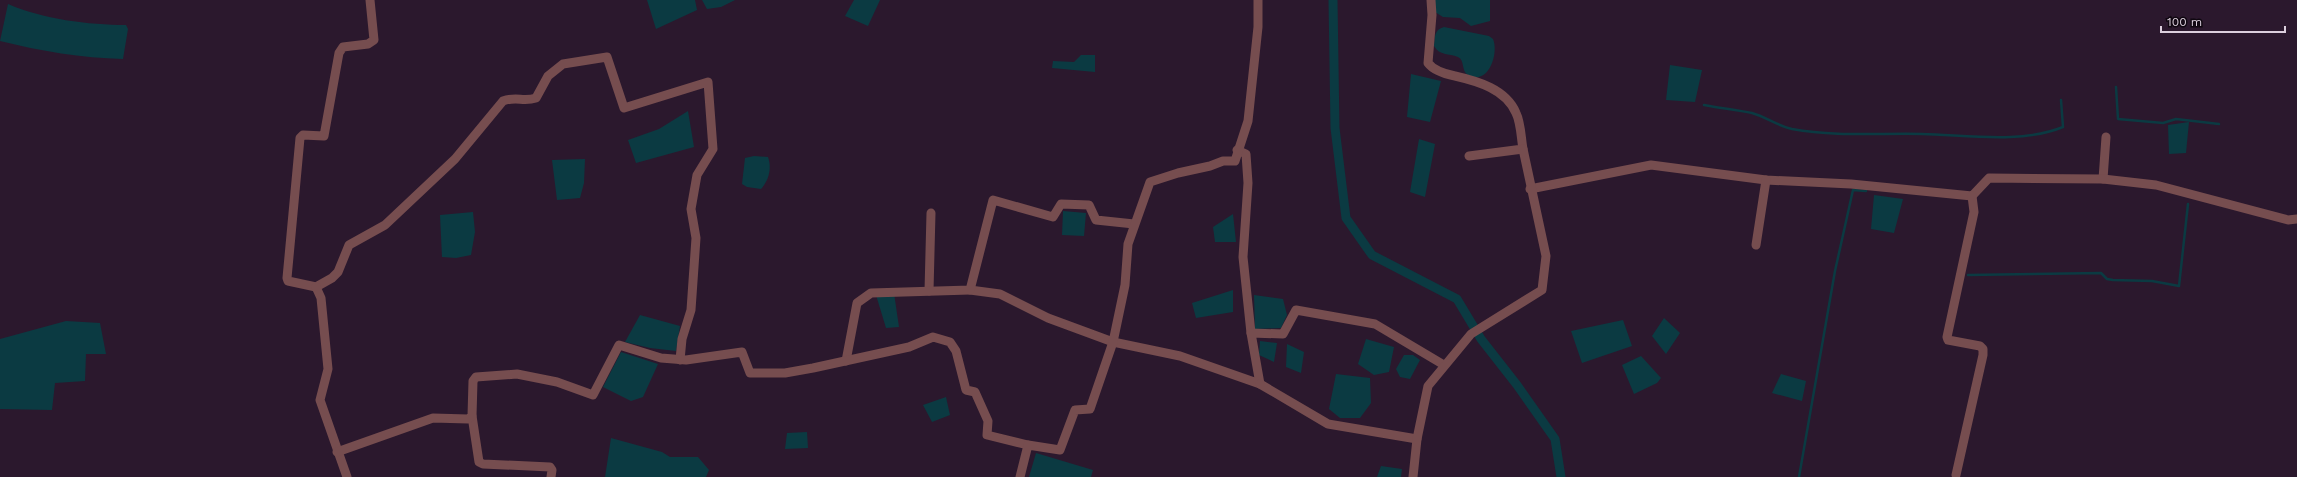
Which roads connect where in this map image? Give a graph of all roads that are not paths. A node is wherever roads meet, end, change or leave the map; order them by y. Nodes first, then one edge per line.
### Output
1 (370, 0) edge
2 (1258, 0) edge
3 (1431, 0) edge
4 (2106, 137) dead end
5 (1523, 149) junction
6 (1237, 150) junction
7 (1469, 156) dead end
8 (2104, 179) junction
9 (1766, 180) junction
10 (1530, 189) junction
11 (1972, 196) junction
12 (931, 213) dead end
13 (2297, 219) edge
14 (1134, 224) junction
15 (1756, 245) dead end
16 (316, 286) junction
17 (970, 290) junction
18 (929, 291) junction
19 (1251, 333) junction
20 (1114, 342) junction
21 (680, 360) junction
22 (846, 360) junction
23 (1444, 365) junction
24 (1260, 384) junction
25 (472, 416) junction
26 (1417, 439) junction
27 (1028, 445) junction
28 (337, 452) junction
29 (1956, 475) dead end
30 (347, 477) edge
31 (551, 477) edge
32 (1020, 477) edge
33 (1413, 477) edge

1 - 16 street
2 - 6 street
3 - 5 street
4 - 8 street
5 - 7 street
5 - 10 street
6 - 14 street
6 - 19 street
8 - 11 street
8 - 13 street
9 - 10 street
9 - 11 street
9 - 15 street
10 - 23 street
11 - 29 street
12 - 18 street
14 - 17 street
14 - 20 street
16 - 21 street
16 - 28 street
17 - 18 street
17 - 20 street
18 - 22 street
19 - 23 street
19 - 24 street
20 - 24 street
20 - 27 street
21 - 22 street
21 - 25 street
22 - 27 street
23 - 26 street
24 - 26 street
25 - 28 street
25 - 31 street
26 - 33 street
27 - 32 street
28 - 30 street

